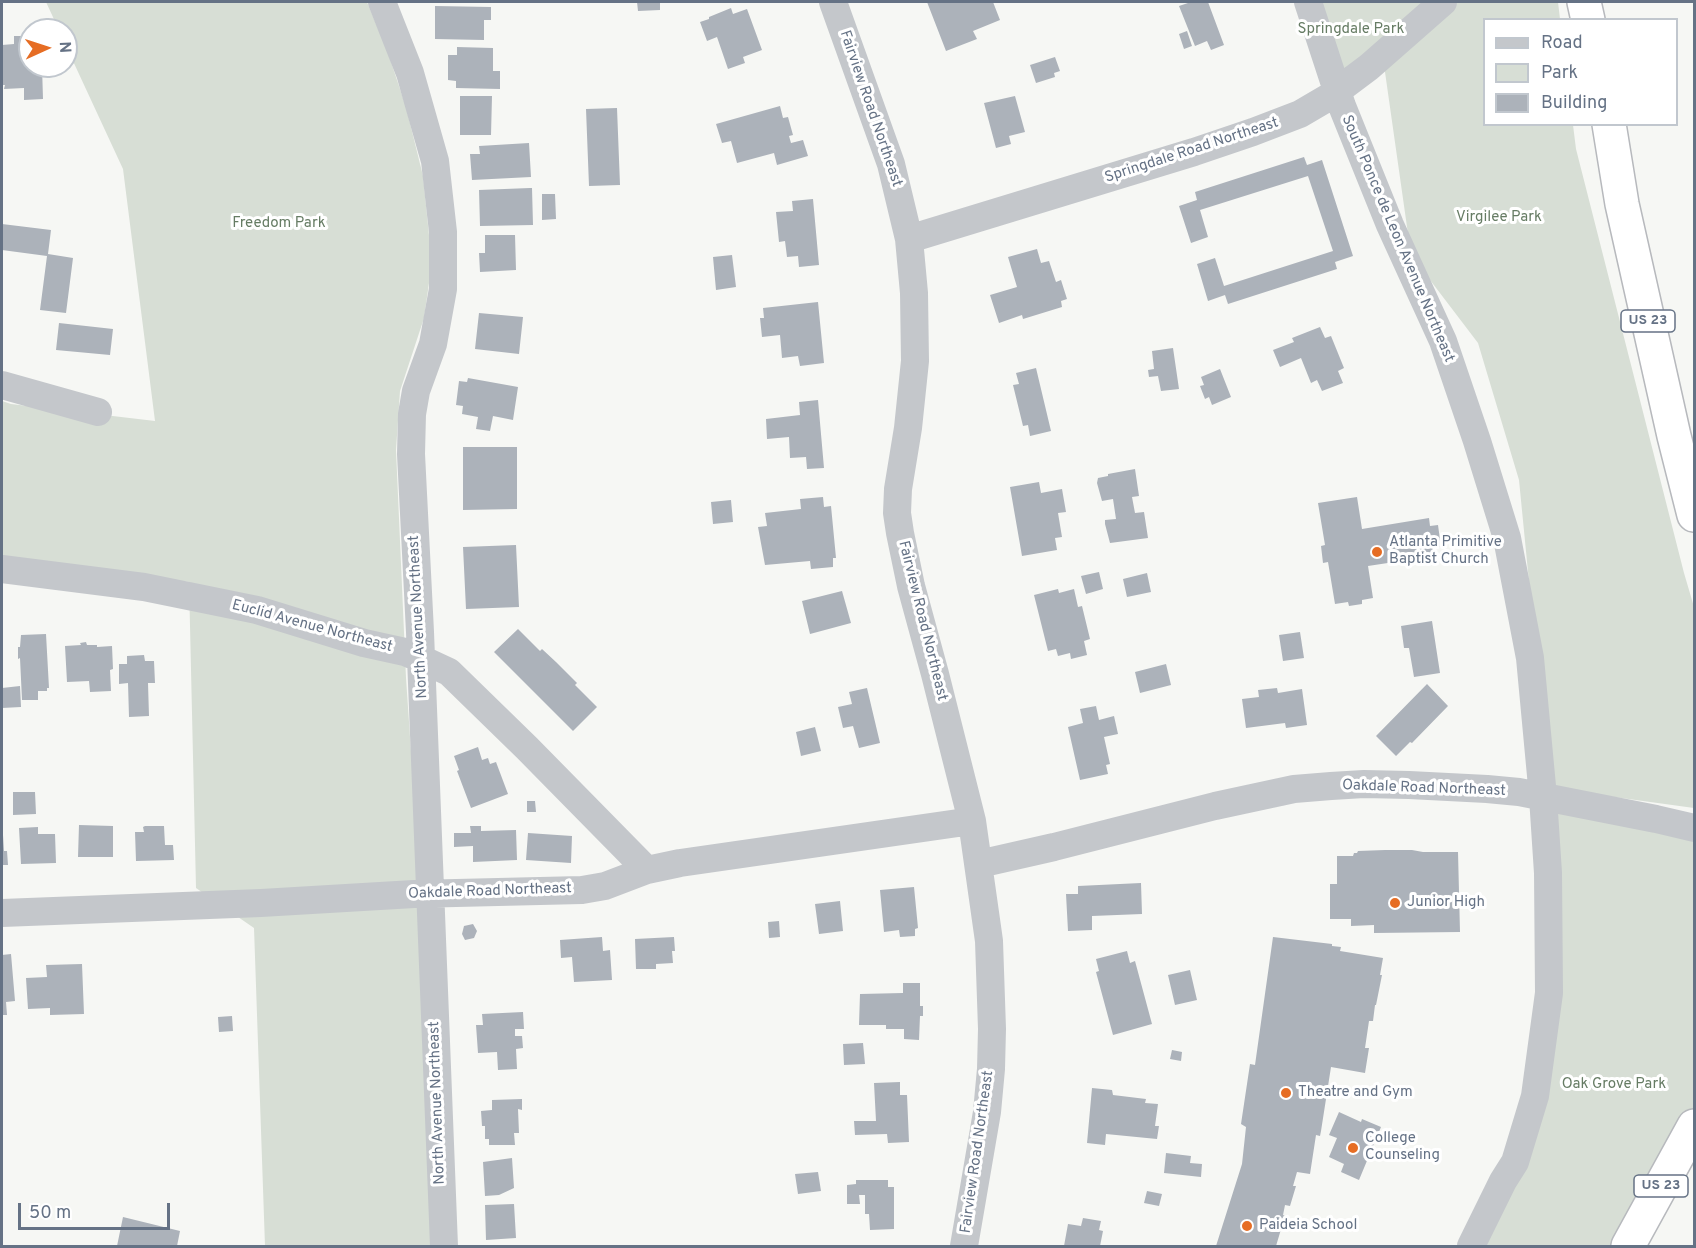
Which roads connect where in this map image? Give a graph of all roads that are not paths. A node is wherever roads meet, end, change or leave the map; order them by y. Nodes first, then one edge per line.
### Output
1 (382, 2) edge
2 (833, 2) edge
3 (1308, 2) edge
4 (1443, 2) edge
5 (1584, 2) edge
6 (1588, 18) edge
7 (1337, 91) junction
8 (1609, 126) edge
9 (909, 239) junction
10 (2, 384) edge
11 (98, 412) dead end
12 (1695, 515) edge
13 (2, 569) edge
14 (421, 659) junction
15 (1543, 797) junction
16 (972, 821) junction
17 (1695, 828) edge
18 (979, 864) junction
19 (647, 870) junction
20 (430, 894) junction
21 (2, 913) edge
22 (1695, 1126) edge
23 (444, 1246) edge
24 (964, 1246) edge
25 (1471, 1246) edge
26 (1628, 1246) edge

1 - 14 street, North Avenue Northeast
2 - 9 street, Fairview Road Northeast
3 - 7 street, South Ponce de Leon Avenue Northeast
4 - 7 street, Springdale Road Northeast
5 - 6 highway
7 - 9 street, Springdale Road Northeast
7 - 15 street, South Ponce de Leon Avenue Northeast
8 - 12 highway, US 23
9 - 16 street, Fairview Road Northeast
10 - 11 street
13 - 14 street, Euclid Avenue Northeast
14 - 19 street, Euclid Avenue Northeast
14 - 20 street, North Avenue Northeast
15 - 17 street, Oakdale Road Northeast
15 - 18 street, Oakdale Road Northeast
15 - 25 street, South Ponce de Leon Avenue Northeast
16 - 18 street, Fairview Road Northeast
16 - 19 street, Oakdale Road Northeast
18 - 24 street, Fairview Road Northeast
19 - 20 street, Oakdale Road Northeast
20 - 21 street, Oakdale Road Northeast
20 - 23 street, North Avenue Northeast
22 - 26 highway, US 23

